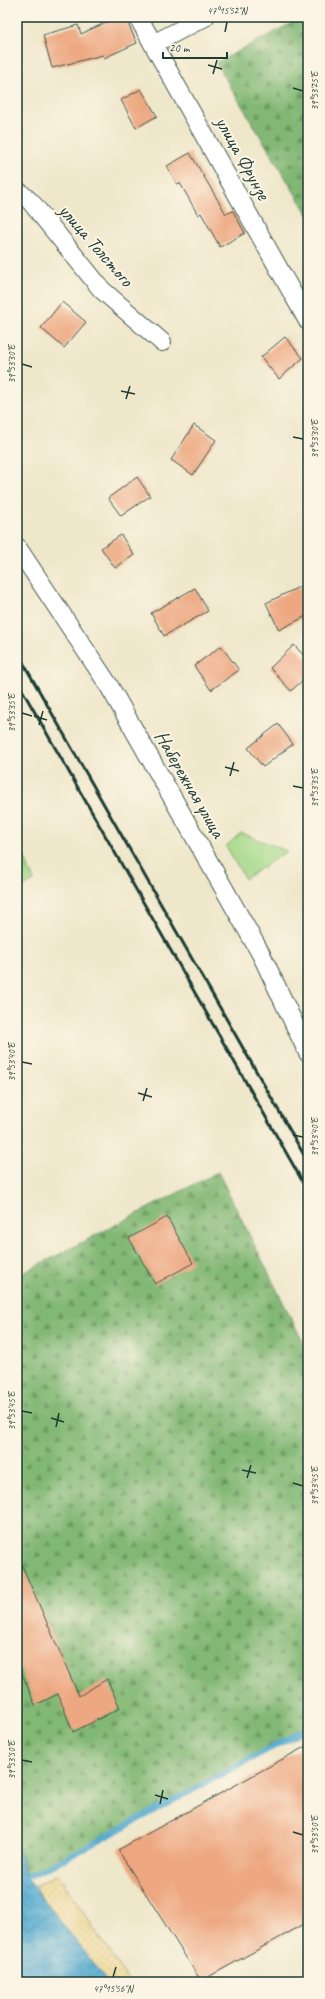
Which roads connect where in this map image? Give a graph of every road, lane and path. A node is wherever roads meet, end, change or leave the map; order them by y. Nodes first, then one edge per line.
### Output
1 (138, 17) edge
2 (205, 17) edge
3 (153, 44) junction
4 (17, 190) edge
5 (308, 322) edge
6 (162, 342) dead end
7 (17, 547) edge
8 (308, 1053) edge

1 - 3 street, улица Фрунзе
2 - 3 street
3 - 5 street, улица Фрунзе
4 - 6 street, улица Толстого
7 - 8 street, Набережная улица

